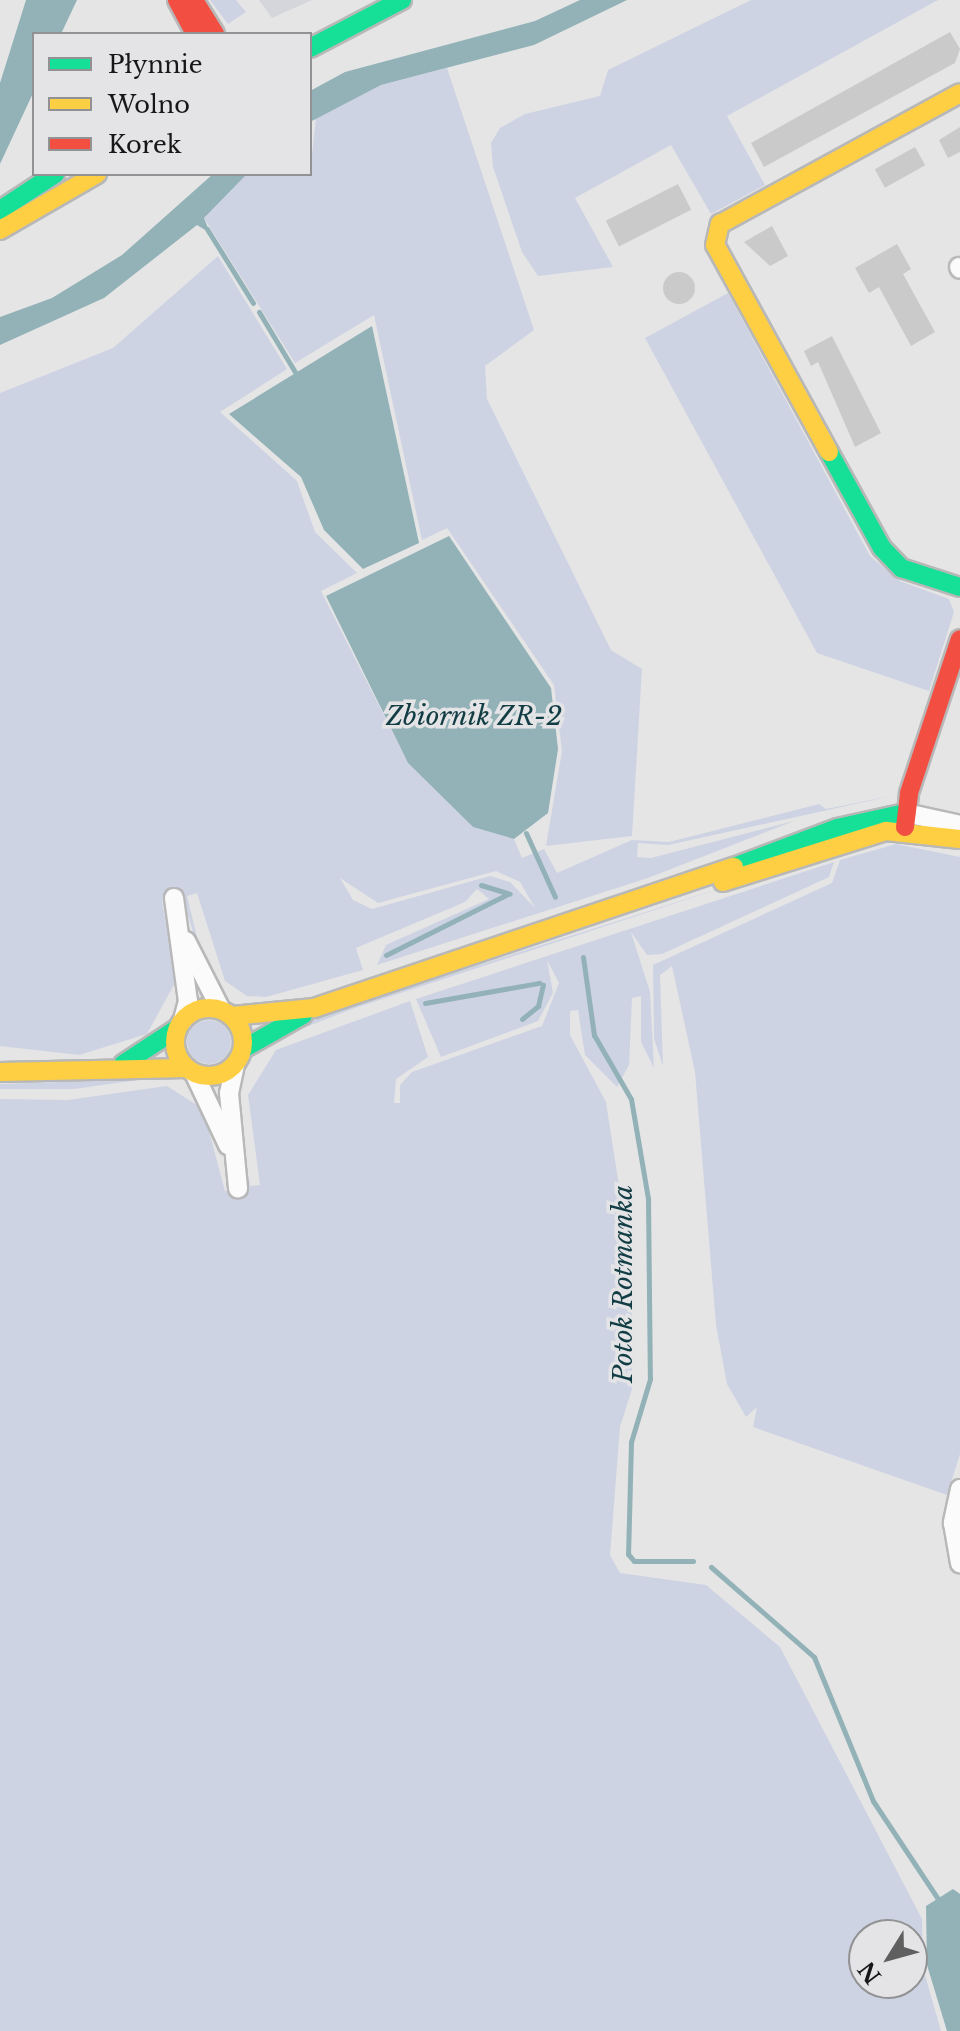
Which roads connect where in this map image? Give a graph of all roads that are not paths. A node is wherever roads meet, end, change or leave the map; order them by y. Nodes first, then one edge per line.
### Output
1 (177, 0) edge
2 (194, 0) edge
3 (396, 2) edge
4 (194, 32) edge
5 (214, 32) edge
6 (308, 32) edge
7 (312, 47) edge
8 (960, 93) edge
9 (52, 176) edge
10 (94, 176) edge
11 (0, 210) edge
12 (0, 230) edge
13 (960, 587) edge
14 (960, 639) edge
15 (905, 822) junction
16 (960, 825) edge
17 (960, 839) edge
18 (174, 898) dead end
19 (183, 935) junction
20 (314, 1008) junction
21 (226, 1013) junction
22 (180, 1024) junction
23 (239, 1057) junction
24 (112, 1070) junction
25 (190, 1070) junction
26 (0, 1072) edge
27 (230, 1151) junction
28 (238, 1189) dead end
29 (960, 1489) edge
30 (960, 1563) edge

1 - 4 main road
2 - 5 main road
3 - 6 main road
3 - 7 main road
8 - 13 main road
9 - 11 main road
10 - 12 main road
14 - 15 main road
15 - 16 street
15 - 17 main road
15 - 20 main road
18 - 19 street
19 - 21 street
19 - 22 street
20 - 21 main road
20 - 23 main road
21 - 22 main road
21 - 23 main road
22 - 24 main road
22 - 25 main road
23 - 25 main road
23 - 27 street
24 - 25 main road
24 - 26 main road
25 - 27 street
27 - 28 street
29 - 30 street

